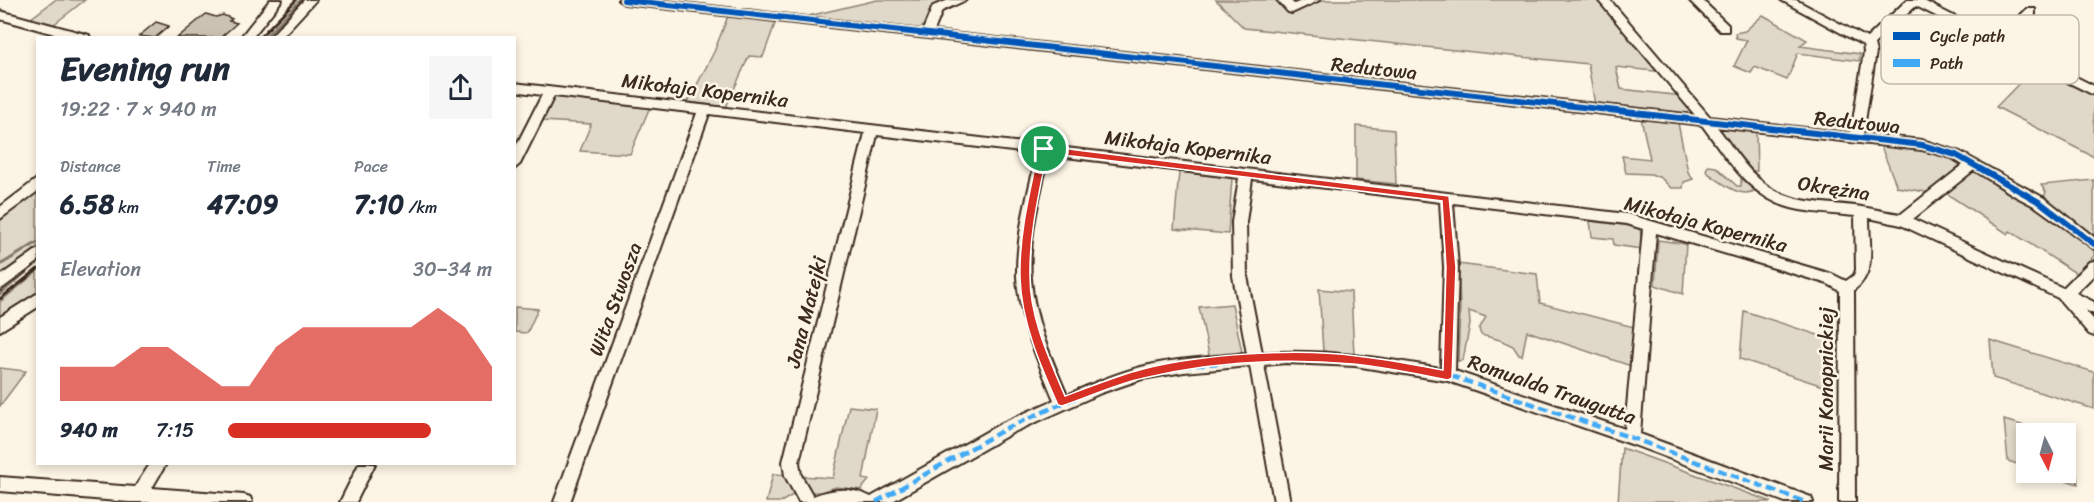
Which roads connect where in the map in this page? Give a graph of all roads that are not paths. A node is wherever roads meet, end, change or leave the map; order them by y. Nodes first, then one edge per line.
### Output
1 (276, 0) edge
2 (310, 0) edge
3 (624, 0) edge
4 (1283, 0) edge
5 (1314, 0) edge
6 (1604, 0) edge
7 (1695, 0) edge
8 (1787, 0) edge
9 (1915, 0) edge
10 (953, 1) edge
11 (2031, 12) dead end
12 (0, 15) edge
13 (1899, 15) edge
14 (1945, 15) edge
15 (2028, 15) edge
16 (1724, 28) dead end
17 (1881, 31) edge
18 (927, 35) junction
19 (78, 36) edge
20 (246, 36) edge
21 (276, 36) edge
22 (1868, 43) junction
23 (2079, 83) edge
24 (516, 87) edge
25 (550, 91) junction
26 (2094, 91) edge
27 (705, 109) junction
28 (1706, 122) junction
29 (872, 129) junction
30 (1856, 138) junction
31 (1044, 149) junction
32 (516, 160) edge
33 (1973, 164) junction
34 (1245, 174) junction
35 (36, 185) edge
36 (1446, 198) junction
37 (1862, 212) junction
38 (0, 214) edge
39 (1903, 220) junction
40 (1650, 225) junction
41 (2094, 244) edge
42 (36, 256) edge
43 (2094, 266) edge
44 (0, 284) edge
45 (1847, 288) junction
46 (2064, 296) junction
47 (36, 300) edge
48 (2094, 308) edge
49 (0, 325) edge
50 (2094, 330) edge
51 (1255, 358) junction
52 (1448, 375) junction
53 (1062, 401) junction
54 (1632, 438) junction
55 (157, 465) edge
56 (366, 465) edge
57 (0, 484) edge
58 (137, 498) edge
59 (244, 502) edge
60 (348, 502) edge
61 (562, 502) edge
62 (808, 502) edge
63 (815, 502) edge
64 (866, 502) edge
65 (876, 502) edge
66 (1282, 502) edge
67 (1805, 502) edge
68 (1846, 502) edge

1 - 20 street
2 - 21 street
3 - 18 street, Redutowa
4 - 5 street
6 - 28 street, Okrężna
7 - 16 street
8 - 22 street
9 - 13 street
9 - 14 street
10 - 18 street
11 - 15 street
12 - 19 street
17 - 22 street
18 - 28 street, Redutowa
22 - 30 street
23 - 26 street
24 - 25 street, Mikołaja Kopernika
25 - 27 street, Mikołaja Kopernika
25 - 32 street
27 - 29 street, Mikołaja Kopernika
27 - 61 street, Wita Stwosza
28 - 30 street, Redutowa
28 - 37 street, Okrężna
29 - 31 street, Mikołaja Kopernika
29 - 62 street, Jana Matejki
30 - 33 street, Redutowa
31 - 34 street, Mikołaja Kopernika
31 - 53 street
33 - 39 street
33 - 41 street, Redutowa
34 - 36 street, Mikołaja Kopernika
34 - 51 street
35 - 38 street
36 - 40 street, Mikołaja Kopernika
36 - 52 street
37 - 39 street, Okrężna
37 - 45 street, Marii Konopnickiej
39 - 46 street, Okrężna
40 - 45 street, Mikołaja Kopernika
40 - 54 street
42 - 44 street
43 - 46 street
45 - 68 street, Marii Konopnickiej
46 - 48 street, Okrężna
46 - 50 street
47 - 49 street
51 - 52 street, Romualda Traugutta
51 - 53 street, Romualda Traugutta
51 - 66 street
52 - 54 street, Romualda Traugutta
53 - 65 street, Romualda Traugutta
54 - 67 street, Romualda Traugutta
55 - 58 street
56 - 60 street
57 - 58 street
58 - 59 street
63 - 64 street

